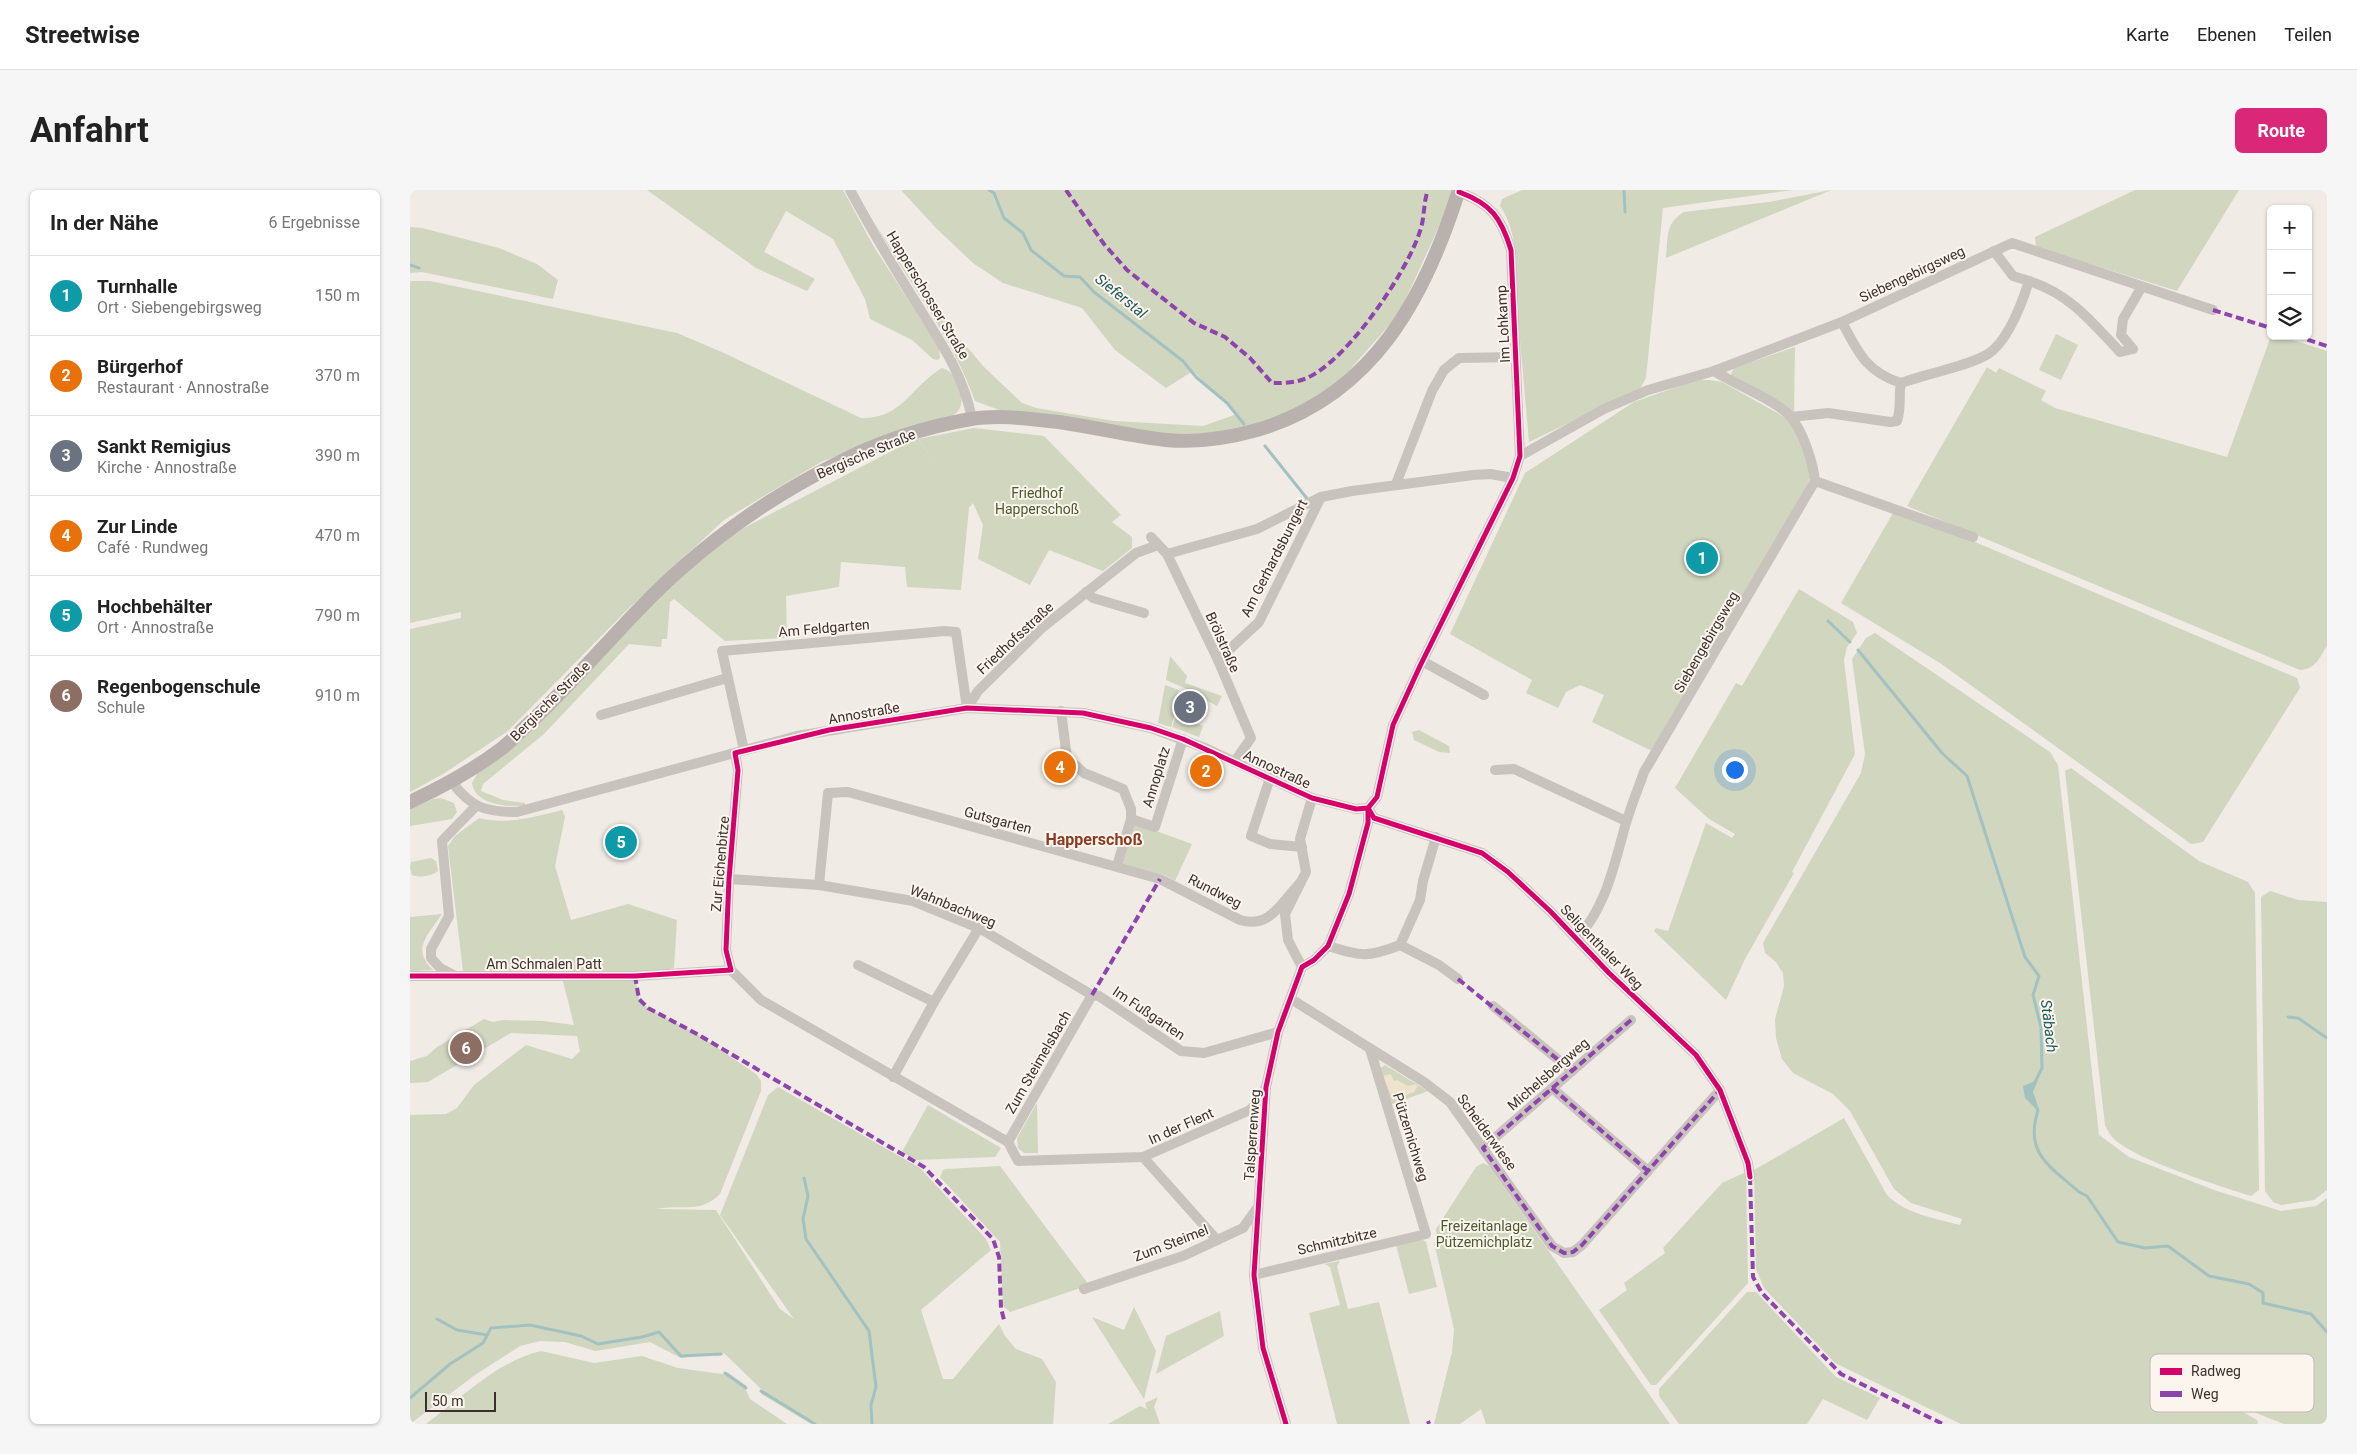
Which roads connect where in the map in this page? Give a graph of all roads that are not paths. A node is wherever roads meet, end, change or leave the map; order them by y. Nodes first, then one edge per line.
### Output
1 (850, 190) edge
2 (1459, 191) edge
3 (1994, 251) junction
4 (2029, 281) junction
5 (2141, 288) junction
6 (2213, 310) dead end
7 (1842, 322) junction
8 (1515, 357) junction
9 (1714, 371) junction
10 (1901, 383) junction
11 (1791, 417) junction
12 (972, 419) junction
13 (1520, 456) junction
14 (1513, 478) junction
15 (1815, 480) junction
16 (1396, 484) junction
17 (1321, 497) junction
18 (1973, 537) dead end
19 (1154, 541) joint
20 (1167, 554) junction
21 (1086, 592) junction
22 (1144, 613) dead end
23 (1218, 660) junction
24 (1422, 661) junction
25 (727, 678) junction
26 (1484, 695) dead end
27 (967, 708) junction
28 (1061, 711) junction
29 (601, 715) dead end
30 (1183, 739) junction
31 (739, 751) junction
32 (1235, 761) junction
33 (1495, 770) dead end
34 (1270, 778) junction
35 (452, 782) junction
36 (1312, 798) junction
37 (410, 802) edge
38 (476, 806) junction
39 (1368, 808) junction
40 (1131, 819) junction
41 (1626, 821) junction
42 (1436, 837) junction
43 (1302, 847) junction
44 (1117, 866) junction
45 (728, 879) junction
46 (1160, 879) joint
47 (1301, 882) junction
48 (819, 885) junction
49 (979, 928) junction
50 (1577, 939) junction
51 (1400, 945) junction
52 (1328, 946) junction
53 (858, 965) dead end
54 (1302, 967) junction
55 (731, 970) junction
56 (410, 976) edge
57 (454, 976) junction
58 (1458, 979) dead end
59 (1092, 995) junction
60 (1291, 999) junction
61 (934, 1002) junction
62 (1493, 1006) dead end
63 (1631, 1020) dead end
64 (1278, 1032) junction
65 (1370, 1049) junction
66 (1572, 1071) junction
67 (893, 1077) junction
68 (1266, 1087) junction
69 (1552, 1088) junction
70 (1720, 1090) junction
71 (1008, 1142) junction
72 (1483, 1148) junction
73 (1143, 1157) junction
74 (1648, 1171) junction
75 (1750, 1178) dead end
76 (1258, 1207) junction
77 (1426, 1234) joint
78 (1217, 1240) junction
79 (1254, 1275) junction
80 (1084, 1289) dead end
81 (1286, 1424) edge

1 - 12 street, Happerschosser Straße
2 - 8 street, Im Lohkamp
2 - 12 main road, Bergische Straße
3 - 4 street
3 - 5 street, Siebengebirgsweg
3 - 7 street, Siebengebirgsweg
4 - 5 street
4 - 10 street
5 - 6 street, Siebengebirgsweg
7 - 9 street, Siebengebirgsweg
7 - 10 street
8 - 13 street, Im Lohkamp
8 - 16 street
9 - 11 street
9 - 13 street, Siebengebirgsweg
10 - 11 street
11 - 15 street
12 - 35 main road, Bergische Straße
13 - 14 street, Im Lohkamp
14 - 16 street, Am Gerhardsbungert
14 - 24 street
15 - 18 street
15 - 41 street, Siebengebirgsweg
16 - 17 street, Am Gerhardsbungert
17 - 20 street
17 - 23 street, Am Gerhardsbungert
19 - 20 street, Brölstraße
19 - 21 street, Friedhofsstraße
20 - 23 street, Brölstraße
21 - 22 street
21 - 27 street, Friedhofsstraße
23 - 32 street, Brölstraße
24 - 26 street
24 - 39 street
25 - 27 street, Am Feldgarten
25 - 29 street
25 - 31 street, Am Feldgarten
27 - 28 street, Annostraße
27 - 31 street, Annostraße
28 - 30 street, Annostraße
28 - 40 street
30 - 32 street, Annostraße
30 - 40 street, Annoplatz
31 - 38 street, Annostraße
31 - 45 street, Zur Eichenbitze
32 - 34 street, Annostraße
33 - 41 street
34 - 36 street, Annostraße
34 - 43 street, Annostraße
35 - 37 main road, Bergische Straße
35 - 38 street, Annostraße
36 - 39 street, Annostraße
36 - 43 street
38 - 57 street
39 - 42 street, Seligenthaler Weg
39 - 52 street
40 - 44 street
41 - 50 street, Siebengebirgsweg
42 - 50 street, Seligenthaler Weg
42 - 51 street
43 - 47 street
44 - 46 street, Gutsgarten
44 - 48 street, Gutsgarten
45 - 48 street, Wahnbachweg
45 - 55 street, Zur Eichenbitze
46 - 47 street, Rundweg
47 - 54 street
48 - 49 street, Wahnbachweg
49 - 59 street, Wahnbachweg
49 - 61 street
50 - 70 street, Seligenthaler Weg
51 - 52 street
51 - 58 street
52 - 54 street
53 - 61 street
54 - 60 street, Talsperrenweg
55 - 57 street, Am Schmalen Patt
55 - 67 street
56 - 57 street, Am Schmalen Patt
59 - 64 street, Im Fußgarten
59 - 71 street, Zum Steimelsbach
60 - 64 street, Talsperrenweg
60 - 65 street, Scheiderwiese
61 - 67 street
62 - 66 street
63 - 66 street, Michelsbergweg
64 - 68 street, Talsperrenweg
65 - 72 street, Scheiderwiese
65 - 77 street, Pützemichweg
66 - 69 street, Michelsbergweg
67 - 71 street
68 - 73 street, In der Flent
68 - 76 street, Talsperrenweg
69 - 72 street, Michelsbergweg
69 - 74 street
70 - 74 street
70 - 75 street, Seligenthaler Weg
71 - 73 street
72 - 74 street, Scheiderwiese
73 - 78 street, In der Flent
76 - 78 street, Zum Steimel
76 - 79 street, Talsperrenweg
77 - 79 street, Schmitzbitze
78 - 80 street, Zum Steimel
79 - 81 street, Talsperrenweg

